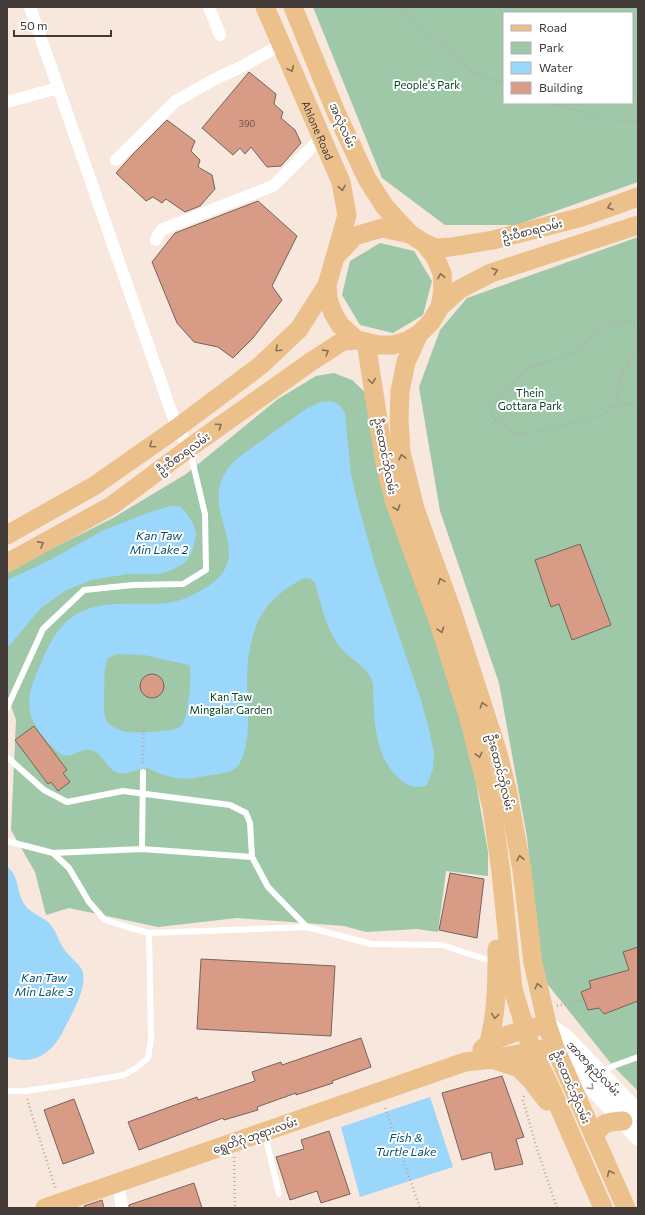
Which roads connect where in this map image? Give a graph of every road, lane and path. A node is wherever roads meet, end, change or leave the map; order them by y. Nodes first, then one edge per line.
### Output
1 (30, 7) edge
2 (209, 7) edge
3 (265, 7) edge
4 (293, 7) edge
5 (399, 7) edge
6 (220, 35) dead end
7 (280, 45) junction
8 (503, 84) edge
9 (58, 88) junction
10 (7, 102) edge
11 (558, 104) edge
12 (638, 121) edge
13 (322, 137) junction
14 (116, 160) dead end
15 (638, 197) edge
16 (582, 217) junction
17 (638, 225) edge
18 (417, 238) junction
19 (156, 240) dead end
20 (588, 241) junction
21 (335, 257) junction
22 (326, 285) junction
23 (440, 307) junction
24 (638, 321) edge
25 (419, 334) junction
26 (361, 341) junction
27 (638, 345) edge
28 (638, 402) edge
29 (611, 407) junction
30 (177, 428) junction
31 (189, 448) junction
32 (7, 535) edge
33 (7, 563) edge
34 (7, 708) edge
35 (144, 718) dead end
36 (7, 757) edge
37 (143, 772) joint
38 (142, 792) junction
39 (7, 842) edge
40 (142, 849) junction
41 (53, 853) junction
42 (252, 857) junction
43 (307, 927) junction
44 (149, 933) junction
45 (504, 966) junction
46 (584, 998) dead end
47 (555, 1007) dead end
48 (547, 1024) junction
49 (525, 1030) junction
50 (555, 1048) junction
51 (492, 1051) junction
52 (532, 1051) junction
53 (638, 1057) edge
54 (600, 1073) junction
55 (532, 1080) junction
56 (25, 1091) junction
57 (7, 1092) edge
58 (385, 1108) dead end
59 (630, 1117) edge
60 (264, 1133) junction
61 (570, 1133) junction
62 (594, 1137) junction
63 (638, 1137) edge
64 (235, 1143) junction
65 (52, 1179) dead end
66 (118, 1182) junction
67 (279, 1194) dead end
68 (45, 1208) edge
69 (122, 1208) edge
70 (235, 1208) edge
71 (420, 1208) edge
72 (557, 1208) edge
73 (603, 1208) edge
74 (626, 1208) edge

1 - 9 street
2 - 6 street
3 - 7 main road, Ahlone Road
4 - 18 main road, အလုံလမ်း
5 - 8 path
7 -> 13 main road, Ahlone Road
7 - 14 street
9 - 10 street
9 - 30 street
11 - 12 path
13 - 19 street
13 -> 21 main road, Ahlone Road
15 -> 16 main road, ဦးဝီစာရလမ်း
16 - 18 main road, ဦးဝီစာရလမ်း
16 - 20 main road
17 - 20 main road
18 - 21 main road
23 -> 18 main road
23 -> 20 main road
21 - 22 main road
22 - 26 main road
22 -> 30 main road
23 - 25 main road
24 - 29 path
25 - 26 main road
48 -> 25 main road, ဦးထောင်ဘိုလမ်း
31 -> 26 main road, ဦးဝီစာရလမ်း
26 -> 45 main road, ဦးထောင်ဘိုလမ်း
27 - 29 path
28 - 29 path
30 - 31 street
30 -> 32 main road
33 -> 31 main road, ဦးဝီစာရလမ်း
31 - 34 lane
35 - 37 path
36 - 38 lane
37 - 38 lane
38 - 40 lane
38 - 42 lane
39 - 41 lane
40 - 41 lane
40 - 42 lane
41 - 44 lane
42 - 43 lane
43 - 44 lane
43 - 45 lane
44 - 56 lane
45 - 49 main road, ဦးထောင်ဘိုလမ်း
45 -> 51 main road
46 - 47 path
48 - 49 main road
48 - 50 main road, ဦးထောင်ဘိုလမ်း
48 - 54 main road, အာဇာနည်လမ်း
49 - 51 main road, ရွှေတိဂုံ ဘုရားလမ်း
49 - 52 main road, ဦးထောင်ဘိုလမ်း
50 - 52 main road, ရွှေတိဂုံ ဘုရားလမ်း
50 -> 59 main road, အာဇာနည်လမ်း
50 - 62 main road, ဦးထောင်ဘိုလမ်း
51 - 52 main road, ရွှေတိဂုံ ဘုရားလမ်း
51 - 55 main road
51 - 60 main road, ရွှေတိဂုံ ဘုရားလမ်း
52 - 61 main road, ဦးထောင်ဘိုလမ်း
53 - 54 lane
54 - 59 main road, အာဇာနည်လမ်း
55 - 61 main road
55 - 72 path
56 - 57 lane
56 - 65 path
58 - 71 path
59 - 62 main road
59 - 63 main road, အာဇာနည်လမ်း
60 - 64 main road, ရွှေတိဂုံ ဘုရားလမ်း
60 - 67 lane
61 - 73 main road, ဦးထောင်ဘိုလမ်း
74 -> 62 main road, ဦးထောင်ဘိုလမ်း
64 - 66 main road, ရွှေတိဂုံ ဘုရားလမ်း
64 - 70 path
66 - 68 main road, ရွှေတိဂုံ ဘုရားလမ်း
66 - 69 street

